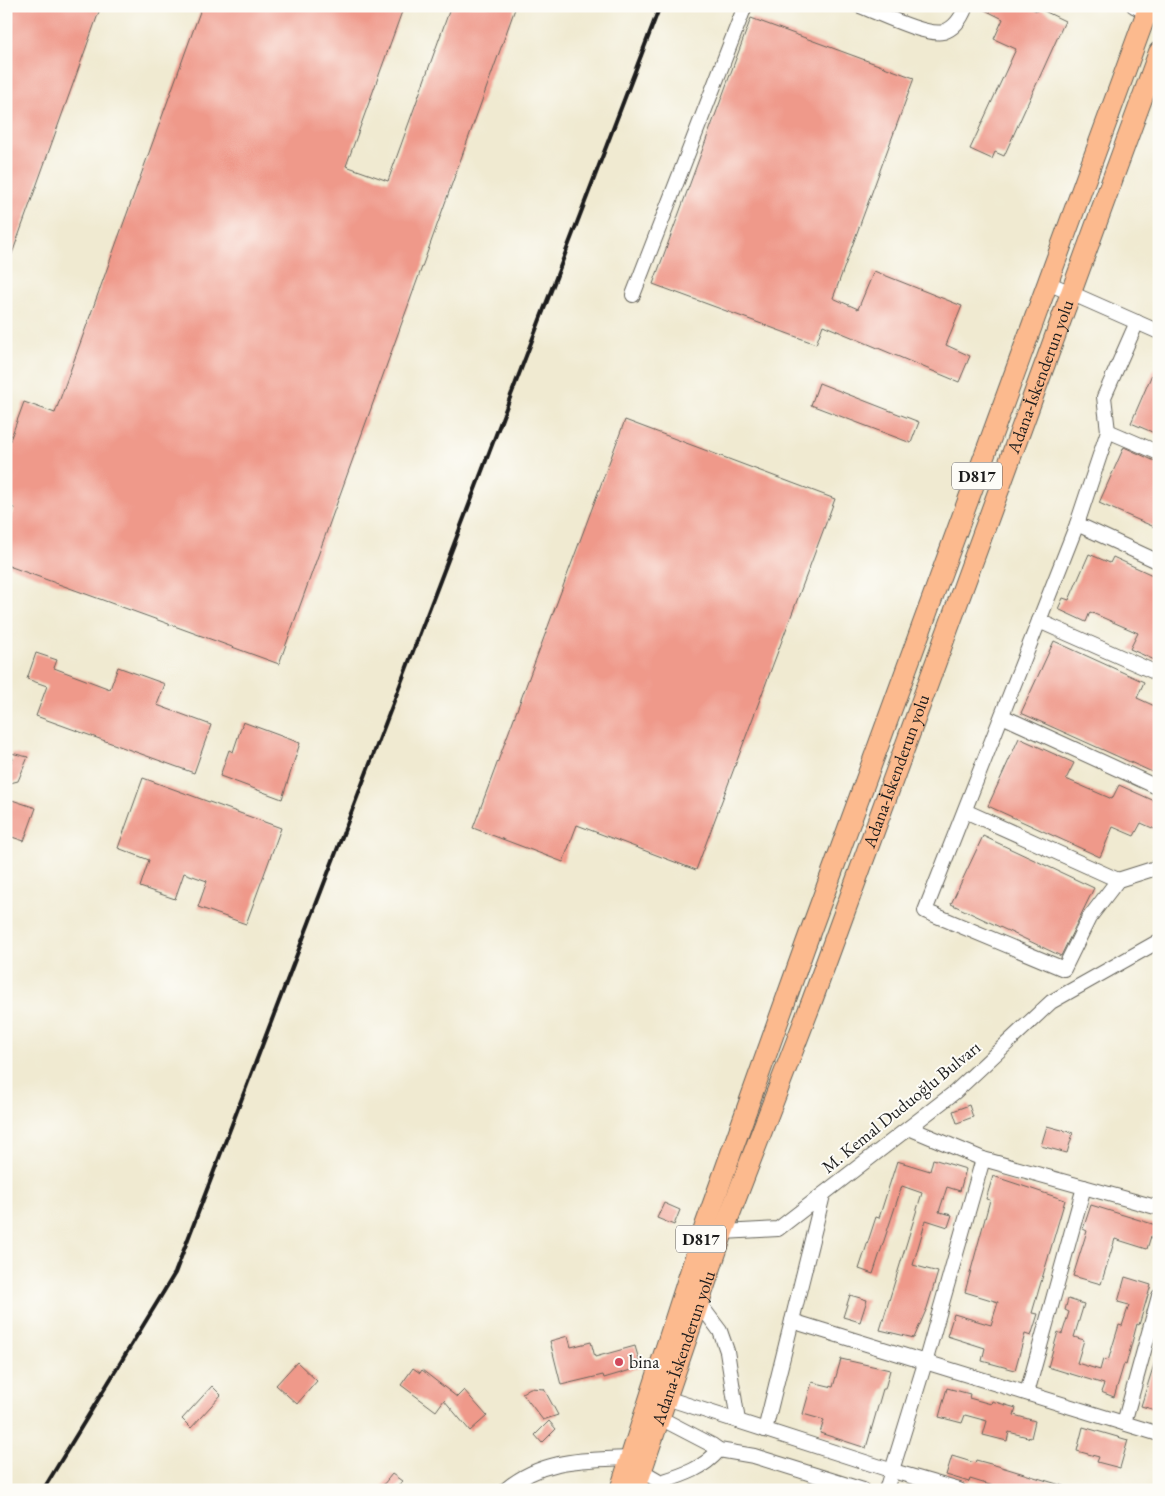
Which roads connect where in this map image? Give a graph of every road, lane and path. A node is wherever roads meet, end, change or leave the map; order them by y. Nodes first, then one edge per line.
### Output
1 (745, 6) edge
2 (860, 6) edge
3 (966, 6) edge
4 (1147, 11) edge
5 (1159, 52) edge
6 (1048, 283) junction
7 (1070, 293) junction
8 (633, 295) dead end
9 (1137, 322) junction
10 (1159, 332) edge
11 (1108, 431) junction
12 (1159, 453) edge
13 (1077, 524) junction
14 (1159, 562) edge
15 (1040, 621) junction
16 (1159, 674) edge
17 (1002, 716) junction
18 (1159, 788) edge
19 (964, 811) junction
20 (1159, 867) edge
21 (1118, 880) junction
22 (1159, 941) edge
23 (909, 1128) junction
24 (983, 1159) junction
25 (1084, 1187) junction
26 (823, 1195) junction
27 (1159, 1208) edge
28 (714, 1229) junction
29 (1159, 1296) edge
30 (699, 1303) junction
31 (792, 1321) junction
32 (925, 1363) junction
33 (1027, 1393) junction
34 (666, 1398) junction
35 (660, 1418) junction
36 (738, 1421) junction
37 (1124, 1423) junction
38 (765, 1430) junction
39 (1159, 1434) edge
40 (718, 1450) junction
41 (636, 1464) junction
42 (893, 1471) junction
43 (505, 1490) edge
44 (620, 1490) edge
45 (635, 1490) edge
46 (863, 1490) edge
47 (886, 1490) edge
48 (959, 1490) edge

1 - 8 street
2 - 3 street
4 - 6 highway, D817
5 - 7 highway, Adana-İskenderun yolu / D817
6 - 7 street
6 - 28 highway, D817
7 - 9 street
7 - 28 highway, Adana-İskenderun yolu / D817
9 - 10 street
9 - 11 street
11 - 12 street
11 - 13 street
13 - 14 street
13 - 15 street
15 - 16 street
15 - 17 street
17 - 18 street
17 - 19 street
19 - 21 street
19 - 21 street
20 - 21 street
22 - 23 street, M. Kemal Duduoğlu Bulvarı
23 - 24 street
23 - 26 street, M. Kemal Duduoğlu Bulvarı
24 - 25 street
24 - 32 street
25 - 27 street
25 - 33 street
26 - 28 street, M. Kemal Duduoğlu Bulvarı
26 - 31 street
28 - 30 highway, Adana-İskenderun yolu / D817
28 - 41 highway, D817
29 - 37 street
30 - 34 highway, Adana-İskenderun yolu / D817
30 - 36 street
31 - 32 street
31 - 38 street
32 - 33 street
32 - 42 street
33 - 37 street
34 - 35 highway, Adana-İskenderun yolu / D817
34 - 36 street
35 - 40 street
35 - 41 highway, Adana-İskenderun yolu / D817
36 - 38 street
37 - 39 street
38 - 42 street
40 - 41 street
40 - 46 street
41 - 43 street
41 - 44 highway, D817
41 - 45 highway, Adana-İskenderun yolu / D817
42 - 47 street
42 - 48 street

